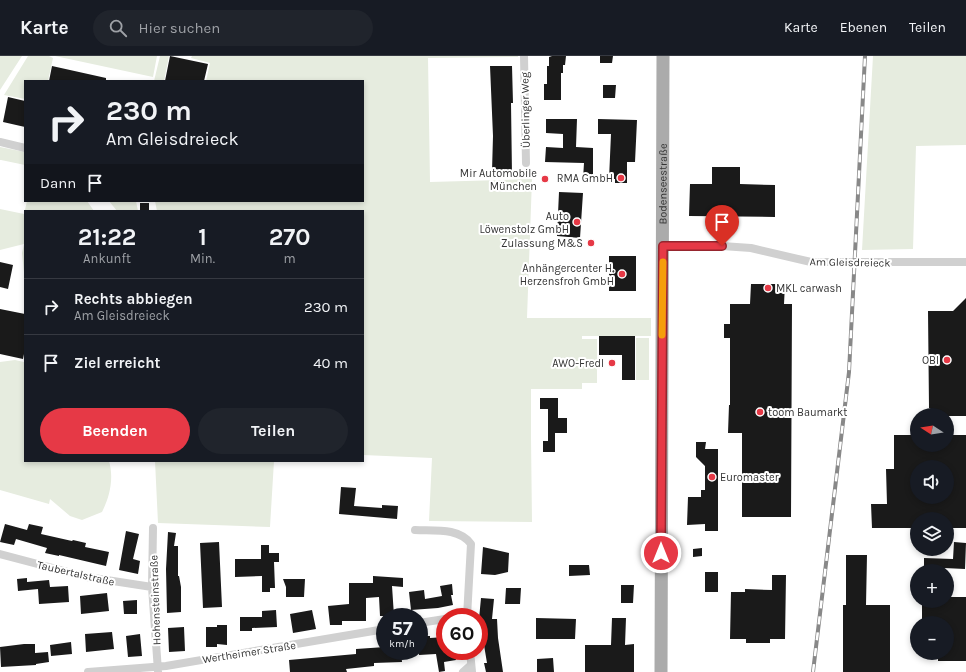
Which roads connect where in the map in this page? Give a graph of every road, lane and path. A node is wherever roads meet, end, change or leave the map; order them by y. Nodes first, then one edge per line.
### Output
1 (524, 56) edge
2 (663, 56) edge
3 (0, 142) edge
4 (24, 148) edge
5 (526, 163) dead end
6 (663, 246) junction
7 (966, 262) edge
8 (153, 528) dead end
9 (415, 530) dead end
10 (0, 554) edge
11 (152, 588) junction
12 (467, 608) edge
13 (376, 631) edge
14 (472, 668) edge
15 (158, 669) edge
16 (88, 672) edge
17 (463, 672) edge
18 (661, 672) edge

1 - 5 street, Überlinger Weg
2 - 6 main road, Bodenseestraße
3 - 4 street
6 - 7 street, Am Gleisdreieck
6 - 18 main road, Bodenseestraße
8 - 11 street, Hohensteinstraße
9 - 12 street
10 - 11 street, Taubertalstraße
11 - 15 street, Hohensteinstraße
13 - 15 street, Wertheimer Straße
14 - 17 street
15 - 16 street, Wertheimer Straße

